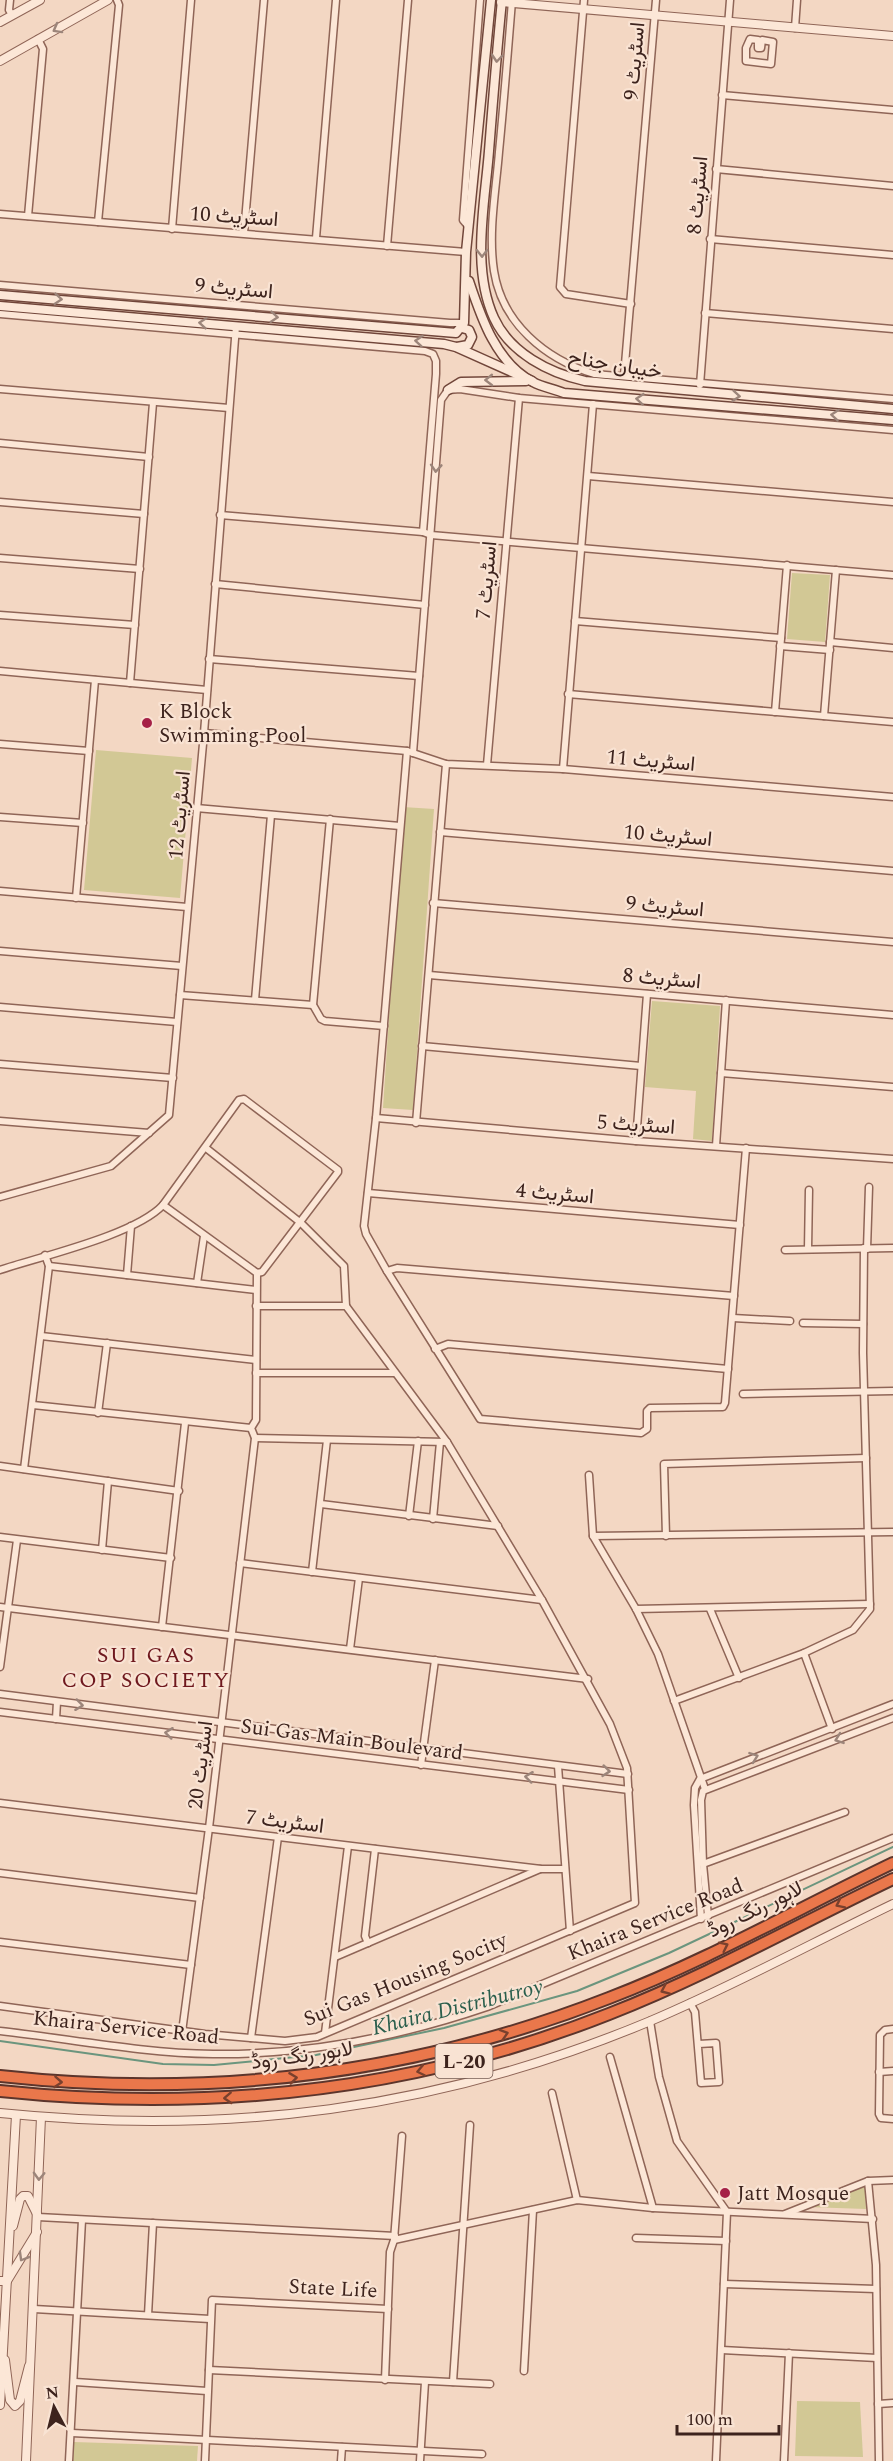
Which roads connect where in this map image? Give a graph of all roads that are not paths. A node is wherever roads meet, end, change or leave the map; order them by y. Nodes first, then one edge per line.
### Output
1 (10, 0) edge
2 (40, 0) edge
3 (108, 0) edge
4 (117, 0) edge
5 (191, 0) edge
6 (264, 0) edge
7 (336, 0) edge
8 (408, 0) edge
9 (480, 0) edge
10 (491, 0) edge
11 (584, 0) edge
12 (656, 0) edge
13 (729, 0) edge
14 (797, 0) edge
15 (502, 1) edge
16 (512, 2) edge
17 (584, 9) junction
18 (12, 15) junction
19 (655, 15) junction
20 (478, 17) junction
21 (489, 18) junction
22 (0, 22) edge
23 (728, 22) junction
24 (795, 28) junction
25 (893, 36) edge
26 (38, 39) junction
27 (750, 39) joint
28 (0, 61) edge
29 (722, 95) junction
30 (893, 110) edge
31 (716, 169) junction
32 (893, 186) edge
33 (0, 214) edge
34 (28, 216) junction
35 (98, 222) junction
36 (469, 227) junction
37 (483, 228) junction
38 (172, 229) junction
39 (493, 230) junction
40 (244, 233) junction
41 (316, 238) junction
42 (710, 239) junction
43 (387, 246) junction
44 (466, 252) junction
45 (893, 255) edge
46 (467, 275) junction
47 (0, 285) edge
48 (0, 295) edge
49 (631, 304) junction
50 (0, 306) edge
51 (0, 314) edge
52 (705, 314) junction
53 (463, 325) junction
54 (893, 329) edge
55 (235, 330) junction
56 (456, 347) junction
57 (624, 376) junction
58 (593, 378) junction
59 (532, 381) junction
60 (700, 382) junction
61 (0, 389) edge
62 (448, 390) junction
63 (699, 393) junction
64 (519, 398) junction
65 (893, 399) edge
66 (153, 403) junction
67 (593, 404) junction
68 (229, 408) junction
69 (893, 409) edge
70 (893, 420) edge
71 (893, 430) edge
72 (0, 443) edge
73 (149, 457) junction
74 (588, 476) junction
75 (0, 502) edge
76 (893, 502) edge
77 (144, 514) junction
78 (220, 515) junction
79 (423, 531) junction
80 (431, 535) junction
81 (506, 542) junction
82 (581, 549) junction
83 (0, 558) edge
84 (787, 565) junction
85 (140, 569) junction
86 (836, 570) junction
87 (893, 575) edge
88 (215, 584) junction
89 (426, 605) junction
90 (0, 615) edge
91 (575, 621) junction
92 (135, 625) junction
93 (781, 638) junction
94 (780, 646) junction
95 (830, 646) junction
96 (893, 648) edge
97 (209, 659) junction
98 (0, 671) edge
99 (419, 676) junction
100 (95, 680) junction
101 (130, 683) junction
102 (207, 690) junction
103 (568, 694) junction
104 (775, 712) junction
105 (824, 716) junction
106 (893, 722) edge
107 (204, 733) junction
108 (0, 744) edge
109 (89, 751) junction
110 (410, 752) junction
111 (446, 764) junction
112 (487, 765) junction
113 (562, 770) junction
114 (893, 797) edge
115 (196, 808) junction
116 (271, 815) junction
117 (0, 817) edge
118 (330, 819) junction
119 (83, 823) junction
120 (400, 826) junction
121 (440, 832) junction
122 (893, 871) edge
123 (0, 891) edge
124 (76, 898) junction
125 (434, 903) junction
126 (187, 908) junction
127 (893, 942) edge
128 (0, 951) edge
129 (182, 966) junction
130 (429, 975) junction
131 (647, 993) junction
132 (180, 995) junction
133 (255, 1000) junction
134 (726, 1000) junction
135 (313, 1005) junction
136 (0, 1007) edge
137 (893, 1015) edge
138 (177, 1022) junction
139 (384, 1026) junction
140 (422, 1046) junction
141 (0, 1064) edge
142 (640, 1066) junction
143 (721, 1073) junction
144 (173, 1078) junction
145 (893, 1087) edge
146 (376, 1118) junction
147 (0, 1121) edge
148 (416, 1123) junction
149 (149, 1133) junction
150 (636, 1141) junction
151 (716, 1146) junction
152 (206, 1148) junction
153 (746, 1148) junction
154 (893, 1160) edge
155 (869, 1187) dead end
156 (809, 1190) dead end
157 (368, 1193) junction
158 (0, 1197) edge
159 (163, 1205) junction
160 (301, 1223) junction
161 (131, 1226) junction
162 (740, 1226) junction
163 (204, 1236) junction
164 (865, 1248) junction
165 (893, 1248) edge
166 (808, 1249) junction
167 (785, 1250) dead end
168 (45, 1255) junction
169 (49, 1266) junction
170 (0, 1270) edge
171 (387, 1270) junction
172 (257, 1273) junction
173 (127, 1275) junction
174 (197, 1283) junction
175 (256, 1290) junction
176 (734, 1296) junction
177 (256, 1306) junction
178 (346, 1306) junction
179 (733, 1318) junction
180 (790, 1321) dead end
181 (802, 1323) dead end
182 (863, 1324) junction
183 (40, 1336) junction
184 (107, 1343) junction
185 (435, 1349) junction
186 (256, 1360) junction
187 (728, 1369) junction
188 (256, 1373) junction
189 (395, 1373) junction
190 (893, 1391) edge
191 (865, 1392) junction
192 (743, 1394) dead end
193 (33, 1405) junction
194 (98, 1413) junction
195 (185, 1422) junction
196 (251, 1428) junction
197 (255, 1438) junction
198 (327, 1440) junction
199 (418, 1441) junction
200 (444, 1442) junction
201 (866, 1458) junction
202 (0, 1466) edge
203 (24, 1469) junction
204 (589, 1475) dead end
205 (108, 1481) junction
206 (179, 1491) junction
207 (321, 1504) junction
208 (409, 1516) junction
209 (433, 1518) junction
210 (498, 1526) junction
211 (893, 1532) edge
212 (868, 1533) junction
213 (593, 1536) junction
214 (666, 1536) junction
215 (0, 1538) edge
216 (18, 1540) junction
217 (102, 1550) junction
218 (171, 1558) junction
219 (240, 1563) junction
220 (312, 1572) junction
221 (359, 1578) junction
222 (542, 1600) junction
223 (870, 1604) junction
224 (0, 1607) edge
225 (8, 1608) junction
226 (636, 1609) junction
227 (710, 1609) junction
228 (162, 1627) junction
229 (232, 1635) junction
230 (350, 1648) junction
231 (804, 1653) junction
232 (435, 1660) junction
233 (0, 1667) edge
234 (739, 1677) junction
235 (588, 1679) junction
236 (0, 1695) edge
237 (674, 1701) junction
238 (57, 1702) junction
239 (893, 1704) edge
240 (0, 1712) edge
241 (861, 1718) junction
242 (893, 1718) edge
243 (56, 1719) junction
244 (221, 1722) junction
245 (832, 1728) junction
246 (865, 1729) junction
247 (219, 1740) junction
248 (423, 1749) junction
249 (421, 1765) junction
250 (558, 1766) junction
251 (628, 1773) junction
252 (700, 1779) junction
253 (558, 1781) junction
254 (705, 1789) junction
255 (629, 1790) junction
256 (0, 1803) edge
257 (846, 1812) dead end
258 (209, 1828) junction
259 (278, 1837) junction
260 (893, 1838) edge
261 (348, 1846) junction
262 (375, 1849) junction
263 (893, 1863) edge
264 (703, 1864) junction
265 (540, 1869) junction
266 (565, 1869) junction
267 (0, 1873) edge
268 (893, 1879) edge
269 (200, 1898) junction
270 (893, 1904) edge
271 (708, 1916) junction
272 (701, 1919) junction
273 (570, 1931) junction
274 (0, 1942) edge
275 (368, 1943) junction
276 (335, 1957) junction
277 (191, 1965) junction
278 (690, 2003) junction
279 (0, 2006) edge
280 (650, 2021) junction
281 (893, 2030) edge
282 (0, 2031) edge
283 (182, 2032) junction
284 (325, 2033) junction
285 (251, 2038) junction
286 (699, 2044) junction
287 (610, 2057) dead end
288 (893, 2071) edge
289 (879, 2072) junction
290 (0, 2076) edge
291 (0, 2091) edge
292 (552, 2093) dead end
293 (0, 2113) edge
294 (16, 2115) junction
295 (41, 2117) junction
296 (893, 2120) edge
297 (470, 2126) dead end
298 (402, 2136) dead end
299 (893, 2180) edge
300 (868, 2181) junction
301 (578, 2200) junction
302 (653, 2208) junction
303 (533, 2210) junction
304 (727, 2212) junction
305 (782, 2215) junction
306 (38, 2217) junction
307 (873, 2219) junction
308 (82, 2220) junction
309 (153, 2223) junction
310 (464, 2226) junction
311 (38, 2232) junction
312 (394, 2238) junction
313 (636, 2238) dead end
314 (9, 2241) junction
315 (726, 2241) junction
316 (4, 2281) edge
317 (724, 2284) junction
318 (876, 2289) junction
319 (34, 2309) junction
320 (388, 2309) junction
321 (77, 2311) junction
322 (148, 2315) junction
323 (210, 2319) junction
324 (722, 2350) junction
325 (3, 2352) junction
326 (789, 2353) junction
327 (31, 2358) junction
328 (877, 2358) junction
329 (209, 2370) junction
330 (524, 2371) dead end
331 (385, 2380) junction
332 (75, 2382) junction
333 (425, 2382) junction
334 (453, 2382) junction
335 (490, 2384) dead end
336 (207, 2391) junction
337 (893, 2403) edge
338 (878, 2404) junction
339 (0, 2405) edge
340 (72, 2433) junction
341 (206, 2439) junction
342 (342, 2447) junction
343 (421, 2450) junction
344 (482, 2454) dead end
345 (26, 2461) edge
346 (69, 2461) edge
347 (205, 2461) edge
348 (341, 2461) edge
349 (420, 2461) edge
350 (716, 2461) edge
351 (784, 2461) edge
352 (879, 2461) edge

1 - 18 street
2 - 18 street
3 -> 26 street
4 - 35 street
5 - 38 street
6 - 40 street
7 - 41 street
8 - 43 street
9 - 20 street
10 - 21 main road, خیبان جناح
11 - 17 street
12 - 19 street, اسٹریٹ 9
13 - 23 street, اسٹریٹ 8
14 - 24 street
15 - 16 street
15 -> 37 main road, خیبان جناح
16 - 17 street
16 - 39 street
17 - 19 street
17 - 49 street
18 - 22 street
19 - 23 street
19 - 49 street, اسٹریٹ 9
20 - 21 street
20 - 36 street
21 - 36 main road, خیبان جناح
23 - 24 street
23 - 29 street, اسٹریٹ 8
24 - 25 street
26 - 28 street
26 - 34 street
27 - 27 street
29 - 30 street
29 - 31 street, اسٹریٹ 8
31 - 32 street
31 - 42 street, اسٹریٹ 8
33 - 34 street, اسٹریٹ 10
34 - 35 street, اسٹریٹ 10
35 - 38 street, اسٹریٹ 10
36 - 44 main road, خیبان جناح
37 - 39 street
37 -> 58 main road, خیبان جناح
38 - 40 street, اسٹریٹ 10
39 - 58 street
40 - 41 street, اسٹریٹ 10
41 - 43 street, اسٹریٹ 10
42 - 45 street
42 - 52 street, اسٹریٹ 8
43 - 44 street, اسٹریٹ 10
44 - 46 main road, خیبان جناح
46 - 53 main road, خیبان جناح
46 - 59 main road, خیبان جناح
47 - 53 street, اسٹریٹ 9
48 -> 53 main road
49 - 57 street, اسٹریٹ 9
55 -> 50 main road
51 - 55 street
52 - 54 street
52 - 60 street, اسٹریٹ 8
53 - 56 main road, خیبان جناح
56 -> 55 main road
55 - 68 street, اسٹریٹ 12
55 - 79 street
56 - 59 main road
57 - 58 street
57 - 60 street
58 - 63 main road, خیبان جناح
59 -> 62 main road
70 -> 59 main road, خیبان جناح
60 - 63 street, اسٹریٹ 8
60 - 65 street
61 - 66 street
62 - 64 street
62 -> 80 street
63 -> 69 main road, خیبان جناح
64 - 67 street
64 - 81 street, اسٹریٹ 7
66 - 68 street
66 - 73 street
67 - 71 street
67 - 74 street
68 - 78 street, اسٹریٹ 12
72 - 73 street
73 - 77 street
74 - 76 street
74 - 82 street
75 - 77 street
77 - 85 street
78 - 79 street
78 - 88 street, اسٹریٹ 12
79 - 80 street
80 - 81 street
80 - 89 street
81 - 82 street
81 - 112 street, اسٹریٹ 7
82 - 84 street
82 - 91 street
83 - 85 street
84 - 86 street
84 - 93 street
85 - 92 street
86 - 87 street
86 - 95 street
88 - 89 street
88 - 97 street, اسٹریٹ 12
89 - 99 street
90 - 92 street
91 - 93 street
91 - 103 street
92 - 101 street
93 - 94 street
94 - 95 street
94 - 104 street
95 - 96 street
95 - 105 street
97 - 99 street
97 - 102 street, اسٹریٹ 12
98 - 100 street
99 - 110 street
100 - 101 street
100 - 109 street
101 - 102 street
102 - 107 street, اسٹریٹ 12
103 - 104 street
103 - 113 street
104 - 105 street
105 - 106 street
107 - 110 street, اسٹریٹ 11
107 - 115 street, اسٹریٹ 12
108 - 109 street
109 - 119 street
110 - 111 street, اسٹریٹ 11
110 - 120 street
111 - 112 street, اسٹریٹ 11
111 - 121 street
112 - 113 street, اسٹریٹ 11
113 - 114 street, اسٹریٹ 11
115 - 116 street
115 - 126 street, اسٹریٹ 12
116 - 118 street
116 - 133 street
117 - 119 street
118 - 120 street
118 - 135 street
119 - 124 street
120 - 139 street
121 - 122 street, اسٹریٹ 10
121 - 125 street
123 - 124 street
124 - 126 street
125 - 127 street, اسٹریٹ 9
125 - 130 street
126 - 129 street, اسٹریٹ 12
128 - 129 street
129 - 132 street, اسٹریٹ 12
130 - 131 street, اسٹریٹ 8
130 - 140 street
131 - 134 street, اسٹریٹ 8
131 - 142 street
132 - 133 street
132 - 138 street, اسٹریٹ 12
133 - 135 street
134 - 137 street, اسٹریٹ 8
134 - 143 street
135 - 139 street
136 - 138 street
138 - 144 street, اسٹریٹ 12
139 - 146 street
140 - 142 street
140 - 148 street
141 - 144 street
142 - 150 street
143 - 145 street
143 - 151 street
144 - 149 street, اسٹریٹ 12
146 - 148 street, اسٹریٹ 5
146 - 157 street
147 - 149 street
148 - 150 street, اسٹریٹ 5
149 - 158 street, اسٹریٹ 12
150 - 151 street, اسٹریٹ 5
151 - 153 street, اسٹریٹ 5
152 - 159 street
152 - 160 street
152 - 160 street
153 - 154 street, اسٹریٹ 5
153 - 162 street
155 - 164 street
156 - 166 street
157 - 162 street, اسٹریٹ 4
157 - 171 street
159 - 161 street
159 - 163 street
160 - 172 street
160 - 178 street
161 - 168 street
161 - 173 street
162 - 176 street
163 - 172 street
163 - 174 street
164 - 165 street
164 - 166 street
164 - 182 street
166 - 167 street
168 - 169 street
168 - 170 street
169 - 173 street
169 - 183 street
171 - 176 street
171 - 185 street
172 - 175 street
173 - 174 street
174 - 175 street
175 - 177 street
176 - 179 street
177 - 178 street
177 - 186 street
178 - 189 street
179 - 180 street
179 - 187 street
181 - 182 street
182 - 191 street
183 - 184 street
183 - 193 street
184 - 186 street
184 - 194 street
185 - 187 street
185 - 187 street
186 - 188 street
188 - 189 street
188 - 196 street
189 - 200 street
190 - 191 street
191 - 192 street
191 - 201 street
193 - 194 street
193 - 203 street
194 - 195 street
195 - 196 street
195 - 206 street
196 - 197 street, اسٹریٹ 20
197 - 198 street
197 - 219 street, اسٹریٹ 20
198 - 199 street
198 - 207 street
199 - 200 street
199 - 208 street
200 - 209 street
200 - 210 street
201 - 212 street
201 - 214 street
202 - 203 street
203 - 205 street
204 - 213 street
205 - 206 street
205 - 217 street
206 - 218 street
207 - 208 street
207 - 220 street
208 - 209 street
209 - 210 street
210 - 222 street
211 - 212 street
212 - 214 street
212 - 223 street
213 - 214 street
213 - 226 street
215 - 216 street
216 - 217 street
216 - 225 street
217 - 218 street
218 - 228 street
219 - 220 street
219 - 229 street, اسٹریٹ 20
220 - 221 street
221 - 222 street
221 - 230 street
222 - 235 street
223 - 227 street
223 - 231 street
224 - 225 street
225 - 228 street
225 - 233 street
226 - 227 street
226 - 237 street
227 - 234 street
228 - 229 street
229 - 230 street
229 - 244 street, اسٹریٹ 20
230 - 232 street
231 - 234 street
231 - 245 street
232 - 235 street
232 - 248 street
234 - 237 street
235 - 251 street
236 - 238 street, Sui Gas Main Boulevard
237 - 252 street
238 - 243 street
238 -> 244 street, Sui Gas Main Boulevard
239 - 241 street
240 - 243 street, Sui Gas Main Boulevard
241 - 245 street
241 - 246 street
242 - 246 street
247 -> 243 street, Sui Gas Main Boulevard
244 - 247 street, اسٹریٹ 20
244 - 248 street, Sui Gas Main Boulevard
252 -> 245 street
246 -> 254 street
247 - 249 street, Sui Gas Main Boulevard
247 - 258 street, اسٹریٹ 20
248 - 249 street
248 - 250 street, Sui Gas Main Boulevard
253 -> 249 street, Sui Gas Main Boulevard
250 -> 251 street, Sui Gas Main Boulevard
250 - 253 street
251 - 255 street
252 - 254 street
252 - 272 street
253 - 255 street, Sui Gas Main Boulevard
253 - 266 street
254 - 264 street
255 - 273 street, Sui Gas Housing Socity
256 - 258 street, اسٹریٹ 7
257 - 264 street
258 - 259 street, اسٹریٹ 7
258 - 269 street, اسٹریٹ 20
259 - 261 street, اسٹریٹ 7
259 - 285 street
260 - 271 street, Khaira Service Road
261 - 262 street, اسٹریٹ 7
261 - 276 street
262 - 265 street, اسٹریٹ 7
262 - 275 street
290 -> 263 highway, لاہور رنگ روڈ / L-20
264 - 271 street
265 - 266 street, اسٹریٹ 7
265 - 275 street
266 - 273 street
267 - 269 street
268 -> 291 highway, لاہور رنگ روڈ / L-20
269 - 277 street, اسٹریٹ 20
270 - 278 street
271 - 272 street, Khaira Service Road
272 - 282 street, Khaira Service Road
273 - 284 street, Sui Gas Housing Socity
274 - 277 street
275 - 276 street
276 - 284 street
277 - 283 street, اسٹریٹ 20
278 - 280 street
278 - 286 street
279 - 283 street, Sui Gas Housing Socity
280 - 295 street
280 - 304 street
281 - 289 street
283 - 285 street, Sui Gas Housing Socity
284 - 285 street, Sui Gas Housing Socity
286 - 286 street
287 - 302 street
288 - 289 street
289 - 296 street
292 - 301 street
293 - 294 street
294 - 295 street
294 - 314 street
295 -> 306 street
297 - 310 street
298 - 312 street, State Life
299 - 300 street
300 - 305 street
300 - 307 street
301 - 302 street
301 - 303 street
302 - 304 street
303 - 310 street
303 - 330 street
304 - 305 street
304 - 315 street
305 - 307 street
306 - 308 street
306 - 311 street
306 - 314 street
307 - 318 street
308 - 309 street
308 - 321 street
309 - 312 street
309 - 322 street
310 - 312 street
310 - 334 street
311 -> 316 street
311 - 319 street
312 - 320 street, State Life
313 - 315 street
314 - 316 street
315 - 317 street
316 - 325 street
317 - 318 street
317 - 324 street
318 - 328 street
319 - 321 street
319 - 327 street
320 - 323 street, State Life
320 - 331 street
321 - 322 street
321 - 332 street
322 - 323 street
323 - 329 street
324 - 326 street
324 - 350 street
325 - 327 street
325 - 339 street
326 - 328 street
326 - 351 street
327 - 345 street
328 - 338 street
329 - 331 street
329 - 336 street
331 - 333 street
332 - 336 street
332 - 340 street
333 - 334 street
333 - 343 street
334 - 335 street
336 - 341 street
337 - 338 street
338 - 352 street
340 - 341 street
340 - 346 street
341 - 342 street
341 - 347 street
342 - 343 street
342 - 348 street
343 - 344 street
343 - 349 street

